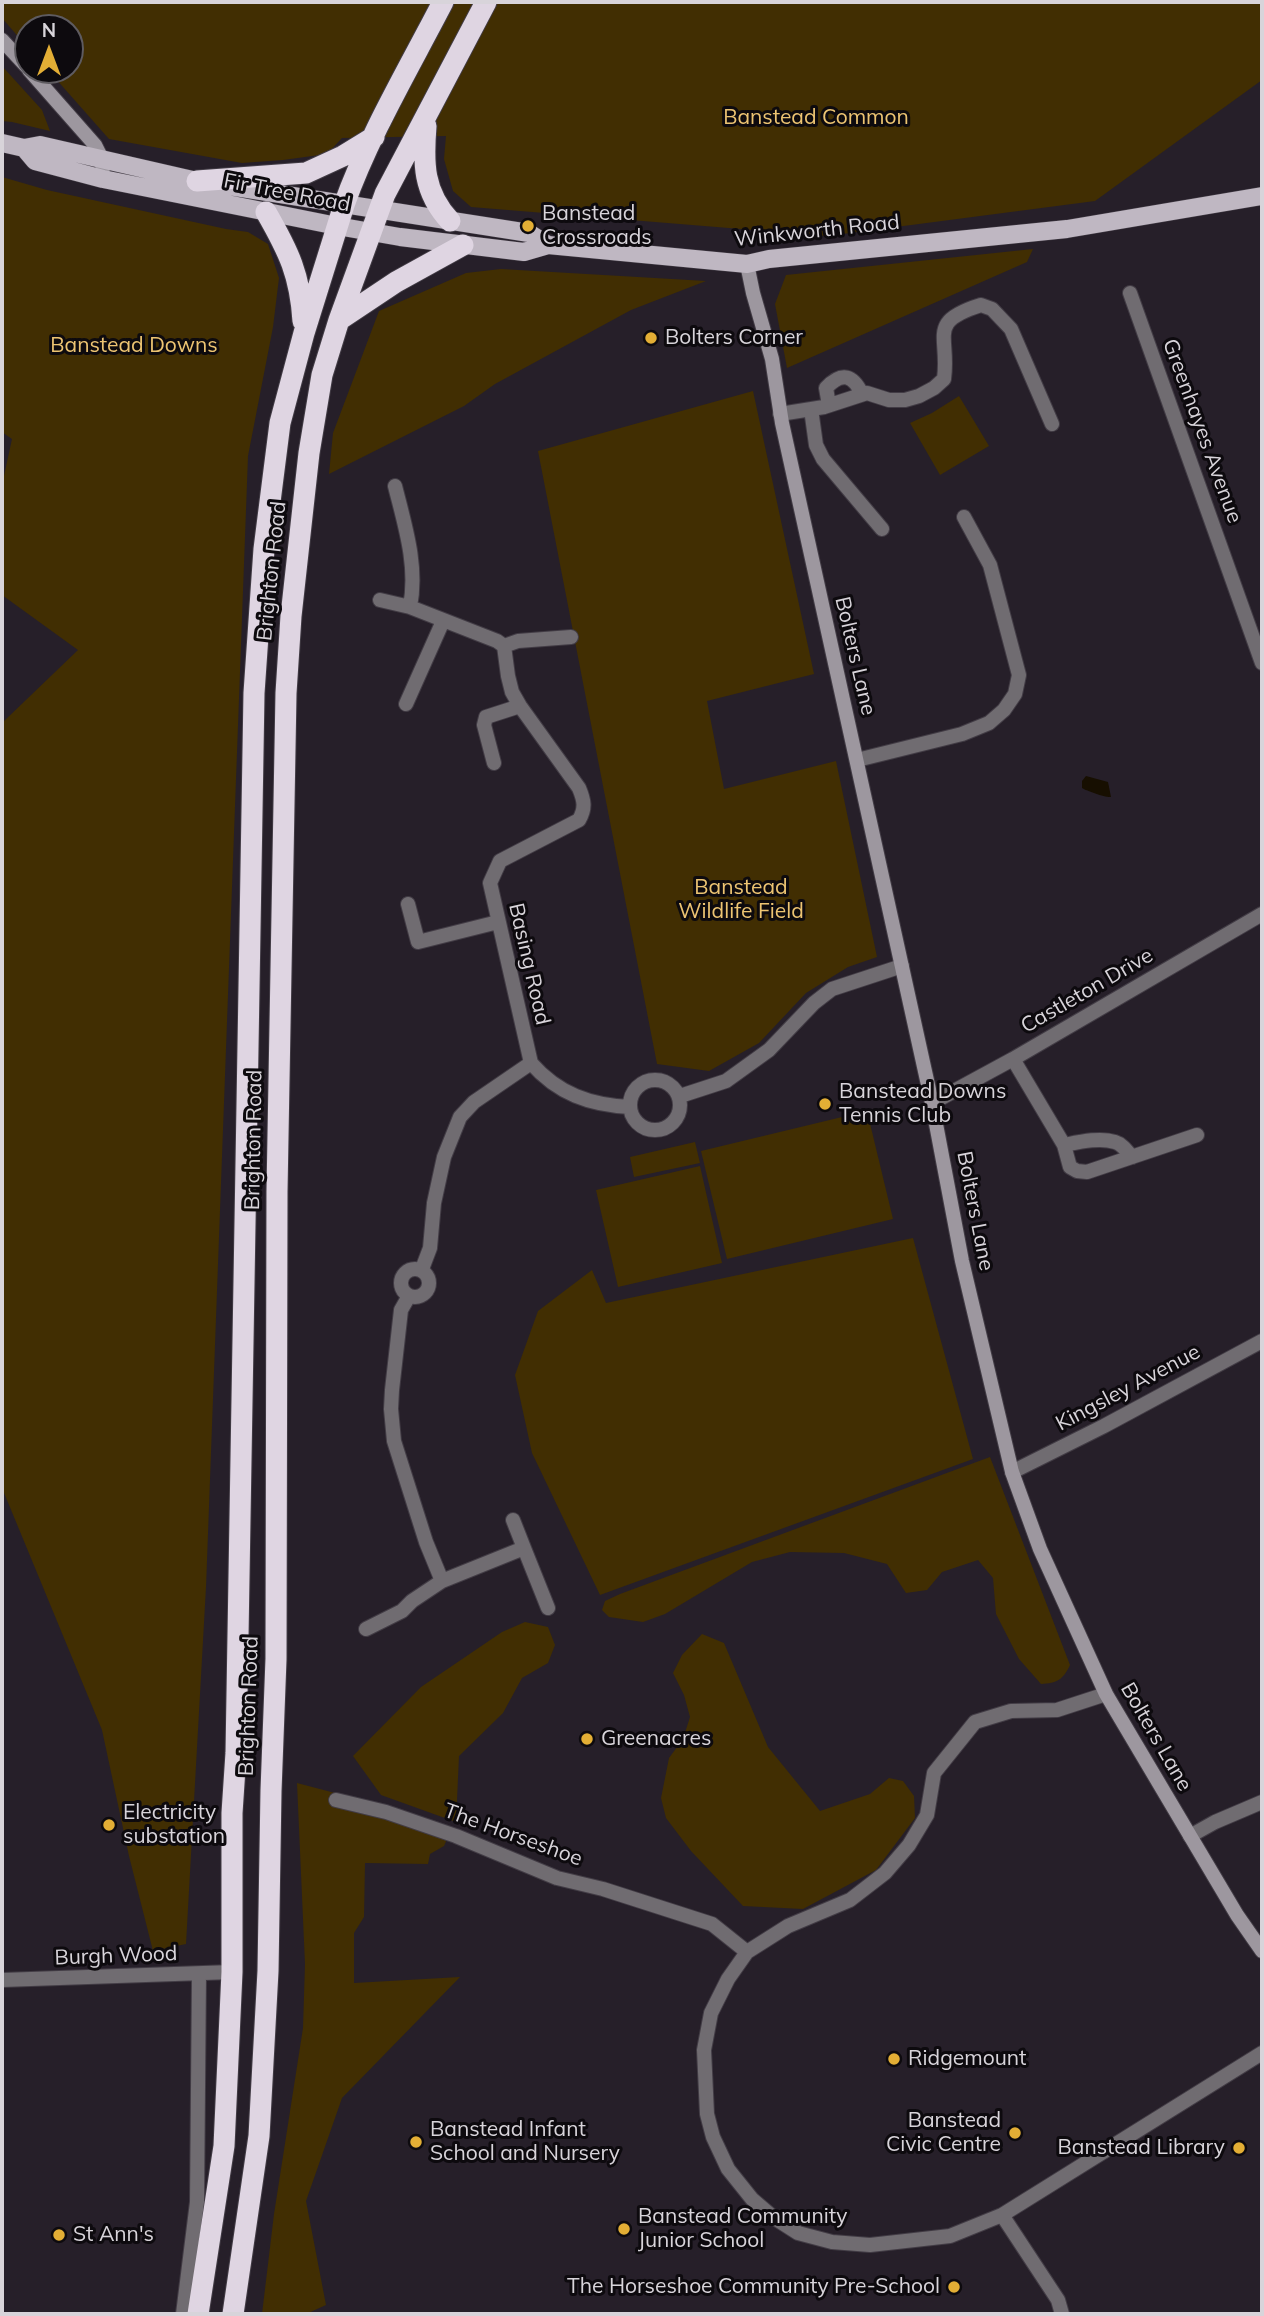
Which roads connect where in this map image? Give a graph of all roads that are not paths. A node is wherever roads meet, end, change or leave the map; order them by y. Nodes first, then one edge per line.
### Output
1 (443, 2) edge
2 (486, 2) edge
3 (2, 40) edge
4 (14, 53) edge
5 (43, 84) edge
6 (426, 117) junction
7 (374, 137) junction
8 (2, 143) edge
9 (24, 148) junction
10 (102, 159) junction
11 (103, 179) junction
12 (197, 181) junction
13 (1262, 196) edge
14 (344, 205) junction
15 (380, 210) junction
16 (266, 212) junction
17 (450, 221) junction
18 (337, 226) junction
19 (371, 232) junction
20 (463, 245) junction
21 (548, 245) junction
22 (747, 264) junction
23 (1130, 293) dead end
24 (338, 320) junction
25 (304, 333) junction
26 (862, 394) junction
27 (821, 407) junction
28 (780, 414) junction
29 (1052, 424) dead end
30 (277, 449) junction
31 (309, 453) junction
32 (395, 486) dead end
33 (964, 517) dead end
34 (883, 529) dead end
35 (380, 600) dead end
36 (410, 607) junction
37 (443, 621) junction
38 (571, 637) dead end
39 (504, 646) junction
40 (1262, 663) edge
41 (406, 704) dead end
42 (520, 706) junction
43 (857, 761) junction
44 (495, 763) dead end
45 (408, 904) dead end
46 (1262, 914) edge
47 (499, 922) junction
48 (902, 966) junction
49 (1013, 1059) junction
50 (531, 1063) junction
51 (680, 1096) junction
52 (932, 1103) junction
53 (630, 1107) junction
54 (1197, 1135) dead end
55 (1064, 1145) junction
56 (1132, 1157) junction
57 (1262, 1340) edge
58 (1013, 1472) junction
59 (513, 1520) dead end
60 (524, 1548) junction
61 (442, 1581) junction
62 (548, 1608) dead end
63 (366, 1629) dead end
64 (1106, 1694) junction
65 (335, 1800) dead end
66 (1262, 1802) edge
67 (1191, 1836) junction
68 (1262, 1951) edge
69 (747, 1952) junction
70 (232, 1972) junction
71 (199, 1974) junction
72 (2, 1980) edge
73 (1262, 2053) edge
74 (1002, 2215) junction
75 (183, 2314) edge
76 (198, 2314) edge
77 (233, 2314) edge
78 (1062, 2314) edge

1 - 7 highway, Brighton Road
2 - 6 highway, Brighton Road
3 - 4 main road
5 - 10 main road
6 - 15 highway, Brighton Road
6 - 17 highway
7 - 12 highway
7 - 14 highway, Brighton Road
8 - 9 main road, Fir Tree Road
9 - 10 main road, Fir Tree Road
9 - 11 main road, Fir Tree Road
10 - 11 main road
10 - 12 main road, Fir Tree Road
11 - 16 main road, Fir Tree Road
12 - 14 main road, Fir Tree Road
13 - 22 main road, Winkworth Road
14 - 15 main road, Fir Tree Road
14 - 18 highway, Brighton Road
15 - 17 main road, Winkworth Road
15 - 19 highway, Brighton Road
16 - 18 main road, Fir Tree Road
16 - 25 highway
17 - 21 main road, Winkworth Road
18 - 19 main road, Fir Tree Road
18 - 25 highway, Brighton Road
19 - 20 main road, Fir Tree Road
19 - 24 highway, Brighton Road
20 - 21 main road, Fir Tree Road
20 - 24 highway
21 - 22 main road, Winkworth Road
22 - 28 main road, Bolters Lane
23 - 40 street, Greenhayes Avenue
24 - 31 highway, Brighton Road
25 - 30 highway, Brighton Road
26 - 27 street
26 - 27 street
26 - 29 street
27 - 28 street
27 - 34 street
28 - 43 main road, Bolters Lane
30 - 31 highway
30 - 70 highway, Brighton Road
31 - 77 highway, Brighton Road
32 - 36 street
33 - 43 street
35 - 36 street
36 - 37 street
37 - 39 street
37 - 41 street
38 - 39 street
39 - 42 street
42 - 44 street
42 - 47 street, Basing Road
43 - 48 main road, Bolters Lane
45 - 47 street
46 - 49 street, Castleton Drive
47 - 50 street, Basing Road
48 - 51 street
48 - 52 main road, Bolters Lane
49 - 52 street, Castleton Drive
49 - 55 street
50 - 53 street
50 - 61 street
51 - 53 street
51 - 53 street
52 - 58 main road, Bolters Lane
54 - 56 street
55 - 56 street
55 - 56 street
57 - 58 street, Kingsley Avenue
58 - 64 main road, Bolters Lane
59 - 60 street
60 - 61 street
60 - 62 street
61 - 63 street
64 - 67 main road, Bolters Lane
64 - 69 street
65 - 69 street, The Horseshoe
66 - 67 street
67 - 68 main road, Bolters Lane
69 - 74 street
70 - 71 street, Burgh Wood
70 - 76 highway, Brighton Road
71 - 72 street, Burgh Wood
71 - 75 street
73 - 74 street
74 - 78 street

